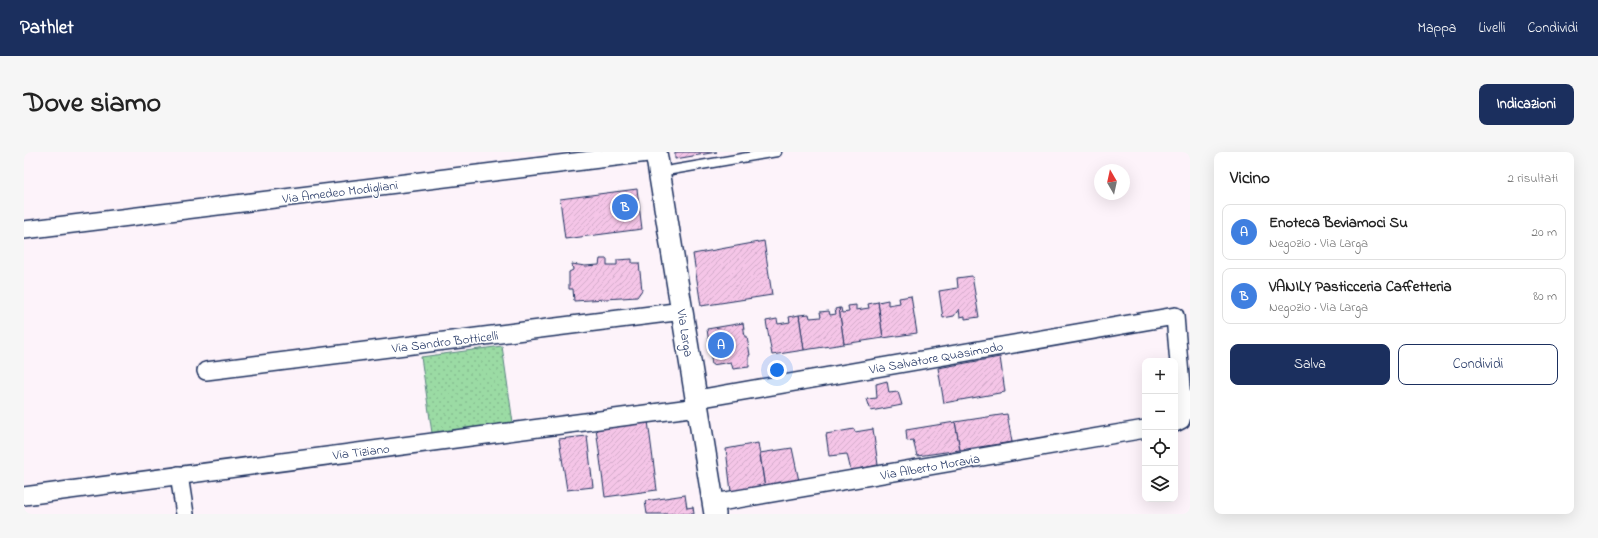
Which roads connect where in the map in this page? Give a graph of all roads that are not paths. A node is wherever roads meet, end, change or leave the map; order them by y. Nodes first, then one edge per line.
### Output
1 (777, 152) edge
2 (658, 162) edge
3 (24, 230) edge
4 (683, 311) junction
5 (206, 371) dead end
6 (698, 403) junction
7 (1178, 422) edge
8 (1142, 431) edge
9 (179, 475) junction
10 (24, 496) edge
11 (715, 509) edge
12 (185, 514) edge

1 - 2 lane
2 - 3 street, Via Amedeo Modigliani
2 - 4 street, Via Larga
4 - 5 street, Via Sandro Botticelli
4 - 6 street, Via Larga
6 - 7 street, Via Salvatore Quasimodo
6 - 9 street, Via Tiziano
6 - 11 street, Via Larga
8 - 11 street, Via Alberto Moravia
9 - 10 street, Via Tiziano
9 - 12 street

